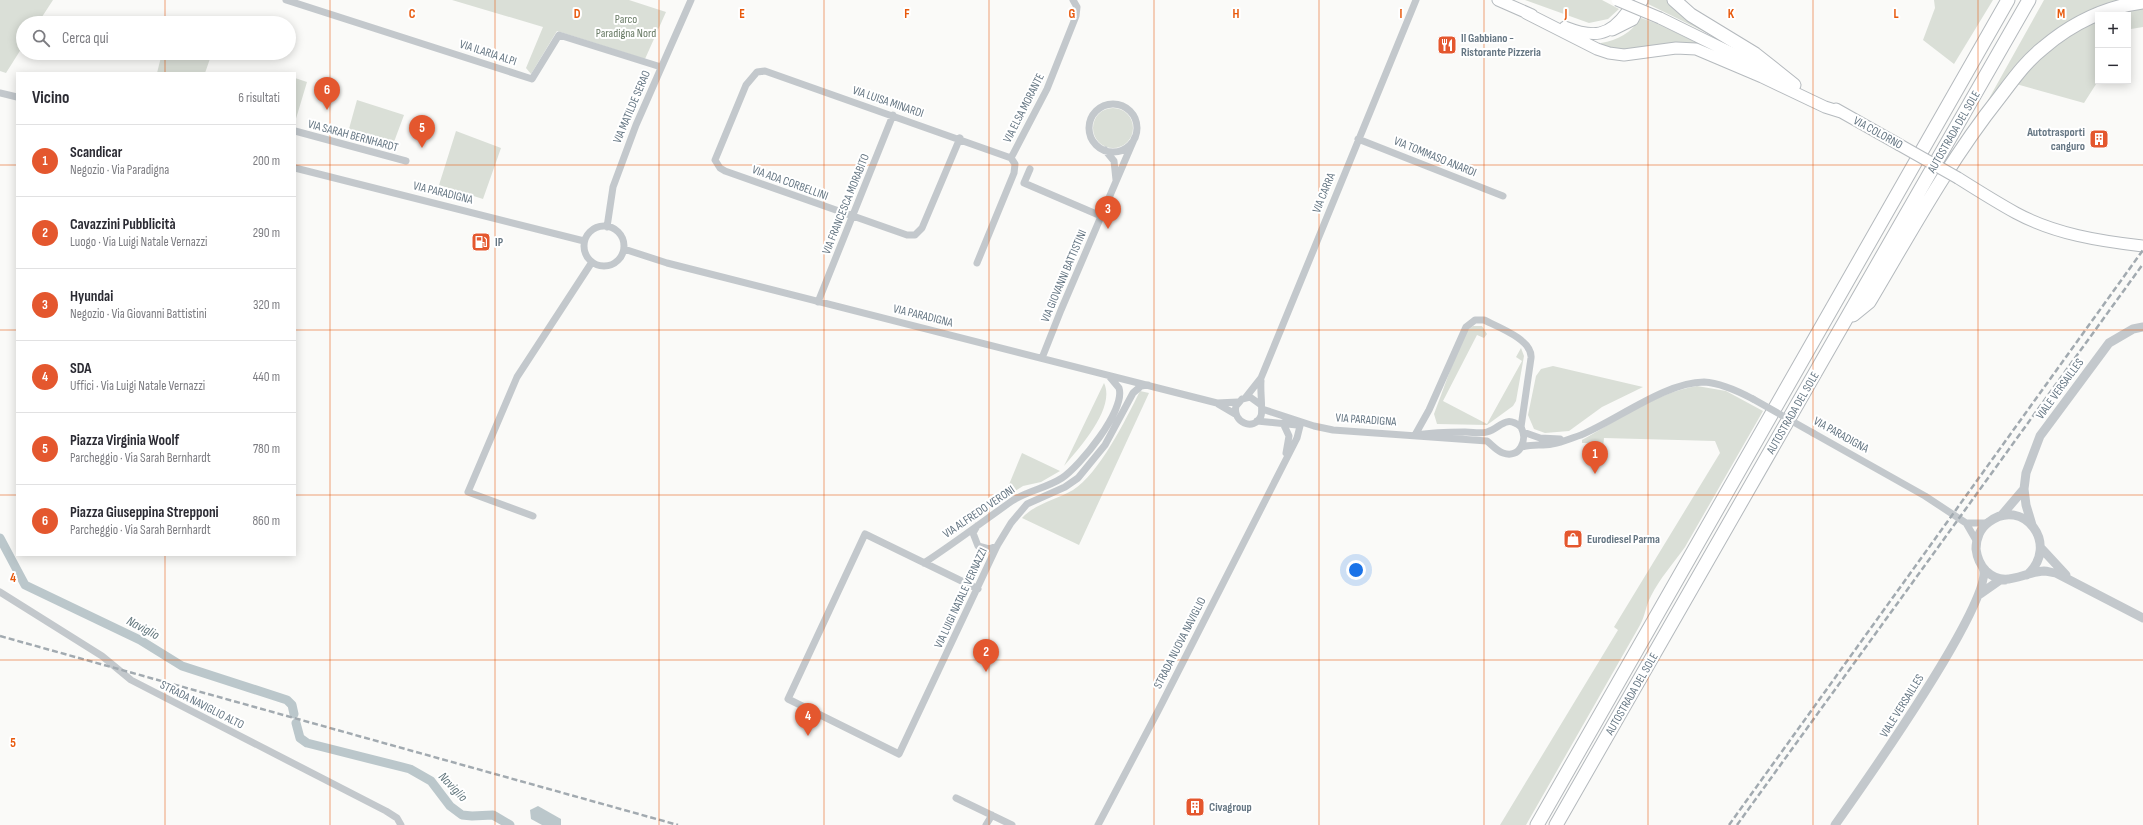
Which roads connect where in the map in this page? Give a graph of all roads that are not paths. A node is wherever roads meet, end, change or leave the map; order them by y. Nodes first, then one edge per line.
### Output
1 (286, 0) edge
2 (690, 0) edge
3 (1073, 0) edge
4 (1416, 0) edge
5 (1421, 0) edge
6 (1498, 0) edge
7 (1617, 0) edge
8 (1674, 0) edge
9 (2008, 0) edge
10 (2029, 0) edge
11 (2143, 2) edge
12 (1526, 13) junction
13 (1631, 14) dead end
14 (1409, 16) junction
15 (1612, 29) joint
16 (661, 67) junction
17 (1794, 85) junction
18 (0, 93) edge
19 (16, 97) edge
20 (1841, 112) junction
21 (893, 115) junction
22 (296, 131) edge
23 (1135, 137) junction
24 (960, 138) junction
25 (1358, 139) junction
26 (1103, 149) junction
27 (1011, 158) junction
28 (406, 162) dead end
29 (296, 168) edge
30 (720, 168) joint
31 (1030, 169) dead end
32 (1116, 180) junction
33 (1503, 196) dead end
34 (1101, 216) junction
35 (853, 217) junction
36 (607, 227) junction
37 (584, 241) junction
38 (2143, 246) edge
39 (624, 249) junction
40 (592, 262) junction
41 (977, 262) dead end
42 (818, 302) junction
43 (1847, 320) junction
44 (2143, 327) edge
45 (1042, 358) junction
46 (1106, 374) junction
47 (1261, 378) junction
48 (1148, 385) junction
49 (1246, 397) junction
50 (1238, 402) junction
51 (1217, 403) junction
52 (1262, 407) junction
53 (1235, 414) junction
54 (1257, 421) junction
55 (1283, 423) junction
56 (1301, 424) junction
57 (1496, 427) junction
58 (1522, 429) junction
59 (1417, 435) junction
60 (1568, 439) junction
61 (1495, 447) junction
62 (1522, 447) junction
63 (1280, 470) junction
64 (2024, 489) junction
65 (533, 516) dead end
66 (2001, 516) junction
67 (1992, 520) junction
68 (1966, 523) junction
69 (2032, 525) junction
70 (977, 526) junction
71 (1977, 542) junction
72 (997, 546) junction
73 (2041, 548) junction
74 (924, 563) junction
75 (1983, 568) junction
76 (2027, 575) junction
77 (2068, 578) junction
78 (2005, 580) junction
79 (978, 589) junction
80 (0, 592) edge
81 (1980, 594) junction
82 (2143, 618) edge
83 (956, 798) dead end
84 (992, 815) junction
85 (401, 825) edge
86 (986, 825) edge
87 (1012, 825) edge
88 (1098, 825) edge
89 (1536, 825) edge
90 (1556, 825) edge
91 (1835, 825) edge

1 - 16 street, VIA ILARIA ALPI
2 - 16 street, VIA MATILDE SERAO
3 - 27 street, VIA ELSA MORANTE
4 - 14 street, VIA CARRA
5 - 14 street, VIA CARRA
6 - 12 main road
7 - 17 main road, VIA COLORNO, bridge
8 - 17 highway
9 - 89 highway, AUTOSTRADA DEL SOLE
10 - 43 highway, AUTOSTRADA DEL SOLE
11 - 43 highway
12 - 15 main road
12 - 20 main road
13 - 15 highway
14 - 25 street, VIA CARRA
16 - 36 street, VIA MATILDE SERAO
17 - 20 main road, VIA COLORNO
18 - 19 street
20 - 38 main road, VIA COLORNO, bridge
21 - 24 street, VIA LUISA MINARDI
21 - 30 street, VIA LUISA MINARDI
21 - 35 street, VIA FRANCESCA MORABITO
22 - 28 street, VIA SARAH BERNHARDT
23 - 26 street
23 - 26 street, VIA GIOVANNI BATTISTINI
23 - 32 street, VIA GIOVANNI BATTISTINI
24 - 27 street, VIA LUISA MINARDI
24 - 35 street, VIA ADA CORBELLINI
25 - 33 street, VIA TOMMASO ANARDI
25 - 47 street, VIA CARRA
26 - 32 street, VIA GIOVANNI BATTISTINI
27 - 41 street, VIA ELSA MORANTE
29 - 37 street, VIA PARADIGNA
30 - 35 street, VIA ADA CORBELLINI
31 - 34 street
32 - 34 street, VIA GIOVANNI BATTISTINI
34 - 45 street, VIA GIOVANNI BATTISTINI
35 - 42 street, VIA FRANCESCA MORABITO
36 - 37 street
36 - 39 street
37 - 40 street
39 - 40 street
39 - 42 street, VIA PARADIGNA
40 - 65 street
42 - 45 street, VIA PARADIGNA
43 - 90 highway, AUTOSTRADA DEL SOLE
44 - 64 street, VIALE VERSAILLES
45 - 46 street, VIA PARADIGNA
46 - 48 street, VIA PARADIGNA
46 - 70 street, VIA ALFREDO VERONI
47 - 49 street, VIA CARRA
47 - 52 street, VIA CARRA
48 - 51 street, VIA PARADIGNA
48 - 72 street, VIA LUIGI NATALE VERNAZZI
49 - 50 street
49 - 52 street
50 - 51 street
50 - 53 street
51 - 53 street
52 - 54 street
52 - 56 street
53 - 54 street
54 - 55 street
55 - 56 street
55 - 63 street, STRADA NUOVA NAVIGLIO
56 - 59 street, VIA PARADIGNA
56 - 63 street, STRADA NUOVA NAVIGLIO
57 - 58 street, VIA PARADIGNA
57 - 59 street, VIA PARADIGNA
57 - 61 street
58 - 59 street
58 - 60 street, VIA PARADIGNA
58 - 62 street
59 - 61 street, VIA PARADIGNA
60 - 62 street, VIA PARADIGNA
60 - 68 street, VIA PARADIGNA, bridge
61 - 62 street, VIA PARADIGNA
63 - 88 street, STRADA NUOVA NAVIGLIO
64 - 66 street
64 - 69 street, VIALE VERSAILLES
66 - 67 street
66 - 69 street
67 - 68 street
67 - 71 street
68 - 71 street, VIA PARADIGNA
69 - 73 street
70 - 72 street
70 - 74 street, VIA ALFREDO VERONI
71 - 75 street, VIA PARADIGNA
72 - 79 street, VIA LUIGI NATALE VERNAZZI
73 - 76 street
73 - 77 street
74 - 79 street
74 - 79 street, VIA LUIGI NATALE VERNAZZI
75 - 78 street
75 - 81 street, VIALE VERSAILLES
76 - 77 street
76 - 78 street
77 - 82 street
78 - 81 street, VIALE VERSAILLES
80 - 85 street, STRADA NAVIGLIO ALTO
81 - 91 street, VIALE VERSAILLES
83 - 84 street
84 - 86 street
84 - 87 street

